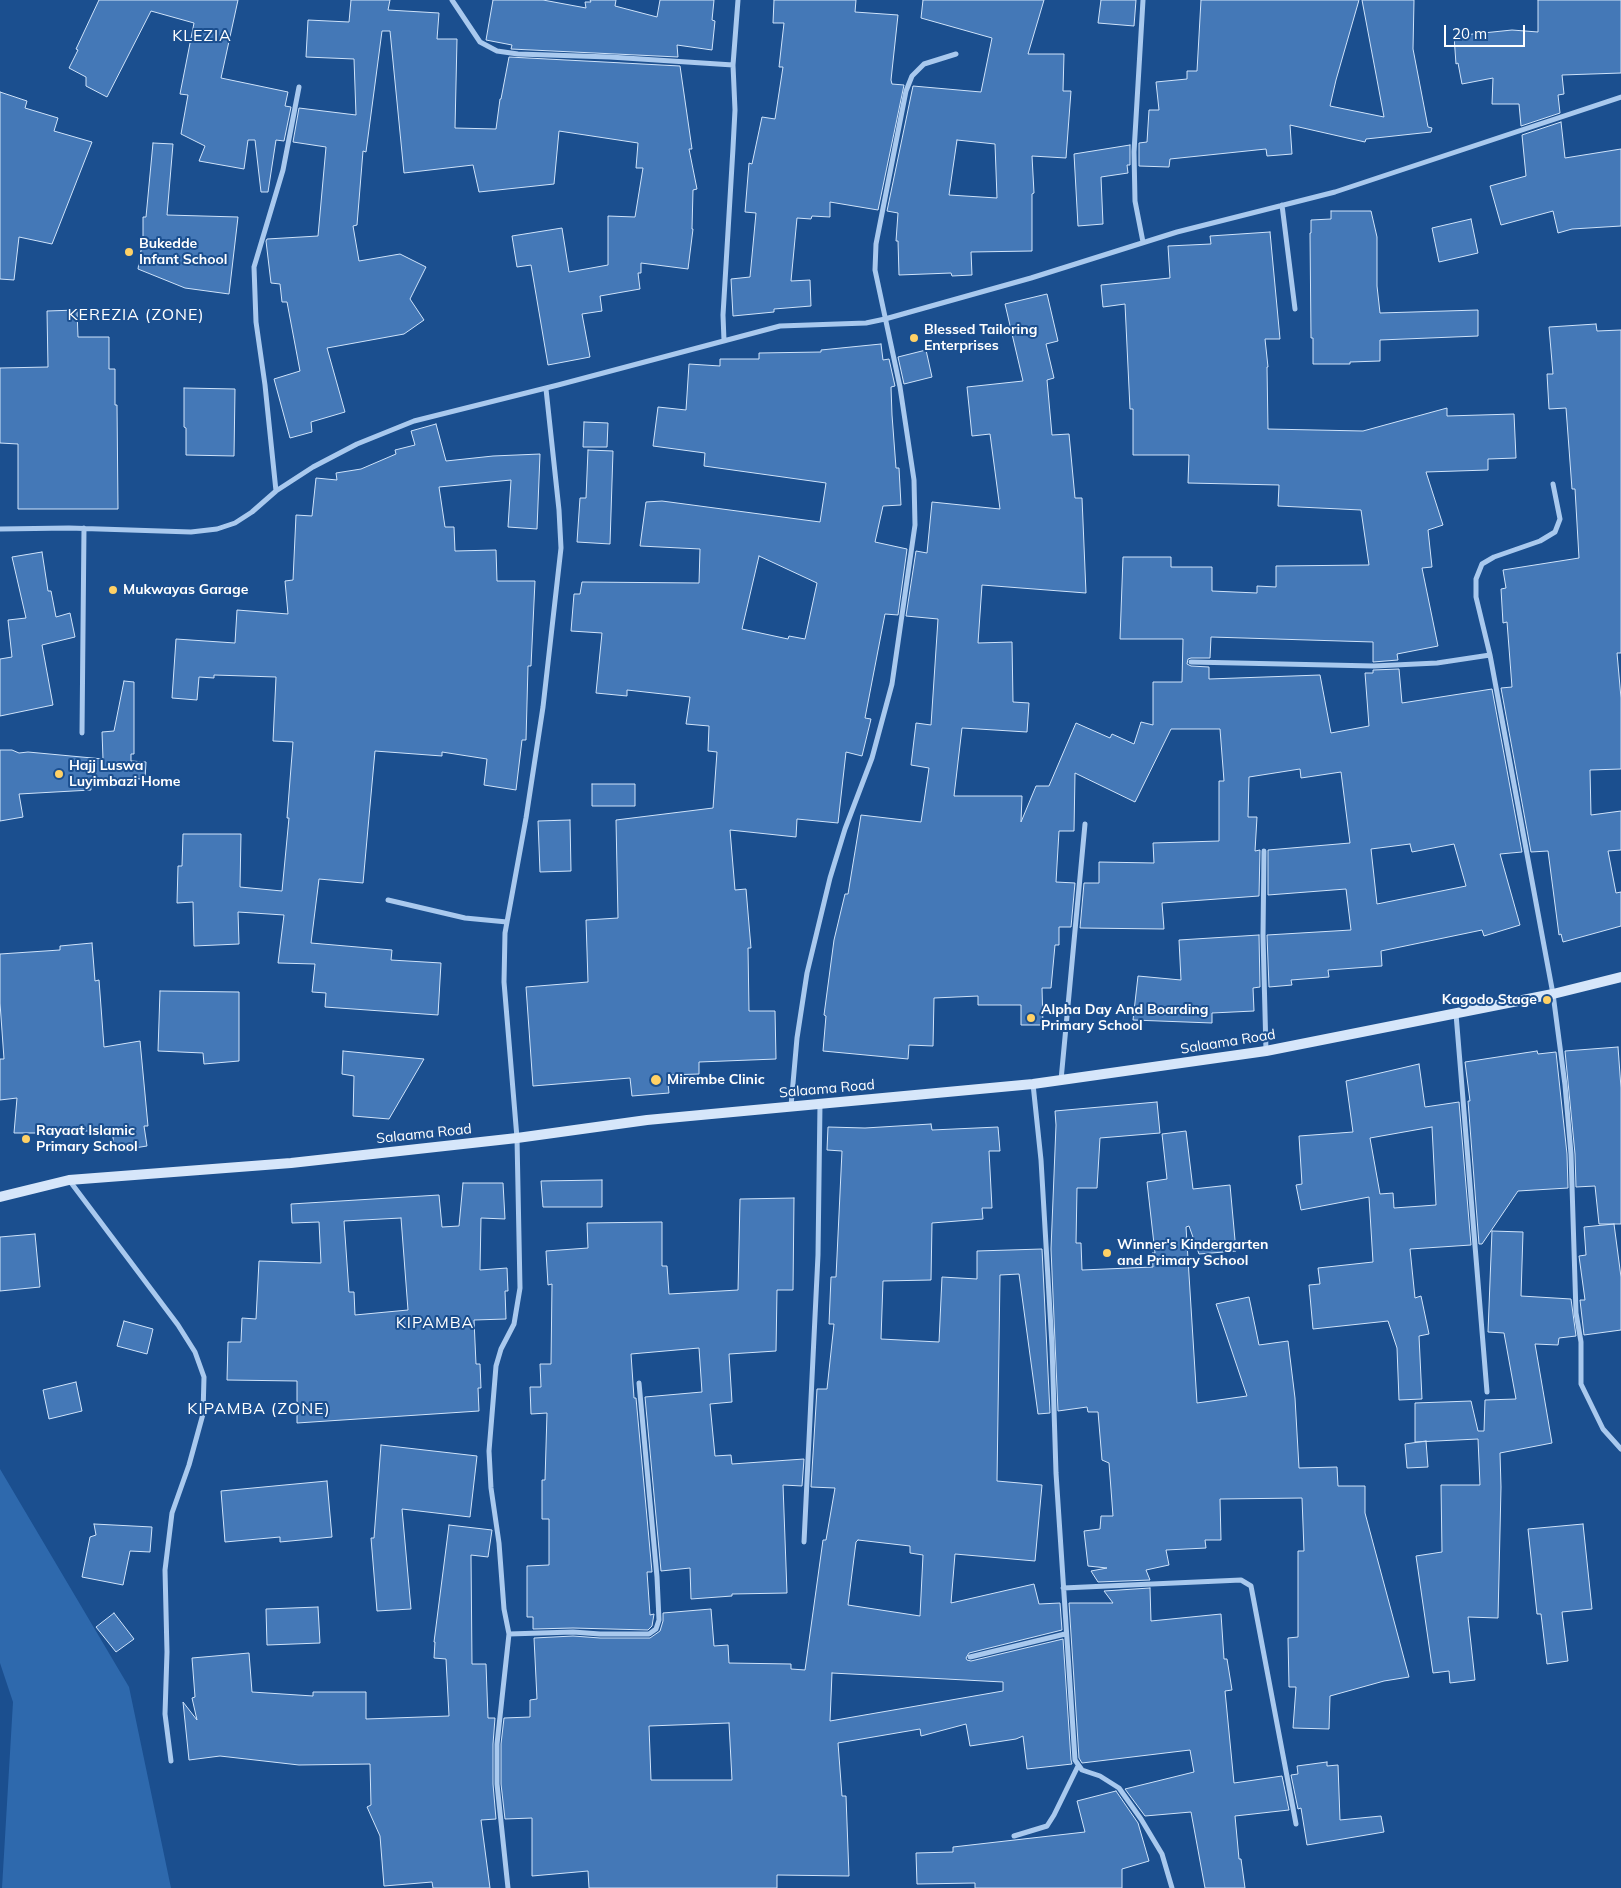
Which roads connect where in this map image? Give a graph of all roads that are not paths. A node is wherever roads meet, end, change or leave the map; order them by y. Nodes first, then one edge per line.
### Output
1 (452, 0) edge
2 (738, 0) edge
3 (1143, 0) edge
4 (956, 54) dead end
5 (733, 64) junction
6 (299, 87) dead end
7 (1621, 97) edge
8 (1282, 205) junction
9 (1143, 242) junction
10 (1295, 308) dead end
11 (885, 319) junction
12 (724, 341) junction
13 (546, 389) junction
14 (1553, 484) dead end
15 (276, 491) junction
16 (84, 528) junction
17 (0, 529) edge
18 (1490, 655) junction
19 (1191, 662) dead end
20 (82, 733) dead end
21 (1085, 824) dead end
22 (1264, 852) dead end
23 (388, 900) dead end
24 (507, 922) junction
25 (1621, 977) edge
26 (1553, 994) junction
27 (1456, 1013) junction
28 (1266, 1051) junction
29 (1061, 1080) junction
30 (1033, 1084) junction
31 (820, 1103) junction
32 (790, 1106) junction
33 (517, 1138) junction
34 (69, 1180) junction
35 (0, 1197) edge
36 (639, 1383) dead end
37 (1487, 1392) dead end
38 (1621, 1448) edge
39 (804, 1542) dead end
40 (1063, 1588) junction
41 (509, 1634) junction
42 (1066, 1634) junction
43 (970, 1657) dead end
44 (171, 1761) dead end
45 (1078, 1766) junction
46 (1296, 1824) dead end
47 (1014, 1836) dead end
48 (508, 1888) edge
49 (1172, 1888) edge

1 - 5 street
2 - 5 street
3 - 9 street
4 - 11 street
5 - 12 street
6 - 15 street
7 - 8 street
8 - 9 street
8 - 10 street
9 - 11 street
11 - 12 street
11 - 32 street
12 - 13 street
13 - 15 street
13 - 24 street
14 - 18 street
15 - 16 street
16 - 17 street
16 - 20 street
18 - 19 street
18 - 26 street
21 - 29 street
22 - 28 street
23 - 24 street
24 - 33 street
25 - 26 main road, Salaama Road
26 - 27 main road, Salaama Road
26 - 38 street
27 - 28 main road, Salaama Road
27 - 37 street
28 - 29 main road, Salaama Road
29 - 30 main road, Salaama Road
30 - 31 main road, Salaama Road
30 - 40 street
31 - 32 main road, Salaama Road
31 - 39 street
32 - 33 main road, Salaama Road
33 - 34 main road, Salaama Road
33 - 41 street
34 - 35 main road, Salaama Road
34 - 44 street
36 - 41 street
40 - 42 street
40 - 46 street
41 - 48 street
42 - 43 street
42 - 45 street
45 - 47 street
45 - 49 street

